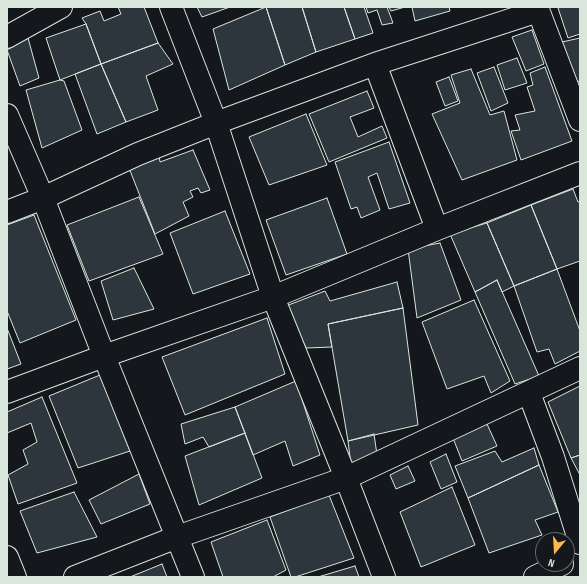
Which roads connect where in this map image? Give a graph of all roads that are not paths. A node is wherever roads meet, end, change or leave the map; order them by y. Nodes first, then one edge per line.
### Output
1 (62, 7) edge
2 (171, 7) edge
3 (538, 9) edge
4 (7, 37) edge
5 (375, 64) junction
6 (7, 115) edge
7 (580, 120) edge
8 (216, 123) junction
9 (580, 172) edge
10 (43, 198) junction
11 (7, 212) edge
12 (437, 229) junction
13 (273, 297) junction
14 (104, 356) junction
15 (580, 368) edge
16 (7, 392) edge
17 (529, 393) junction
18 (346, 478) junction
19 (177, 537) junction
20 (580, 543) edge
21 (7, 557) edge
22 (545, 572) edge
23 (15, 577) edge
24 (75, 577) edge
25 (193, 577) edge
26 (384, 577) edge
27 (535, 577) edge

1 - 4 street
2 - 8 street
3 - 5 street
3 - 7 street
5 - 8 street
5 - 12 street
6 - 10 street
8 - 10 street
8 - 13 street
9 - 12 street
10 - 11 street
10 - 14 street
12 - 13 street
13 - 14 street
13 - 18 street
14 - 16 street
14 - 19 street
15 - 17 street
17 - 18 street
17 - 20 street
18 - 19 street
18 - 26 street
19 - 24 street
19 - 25 street
21 - 23 street
22 - 27 street

